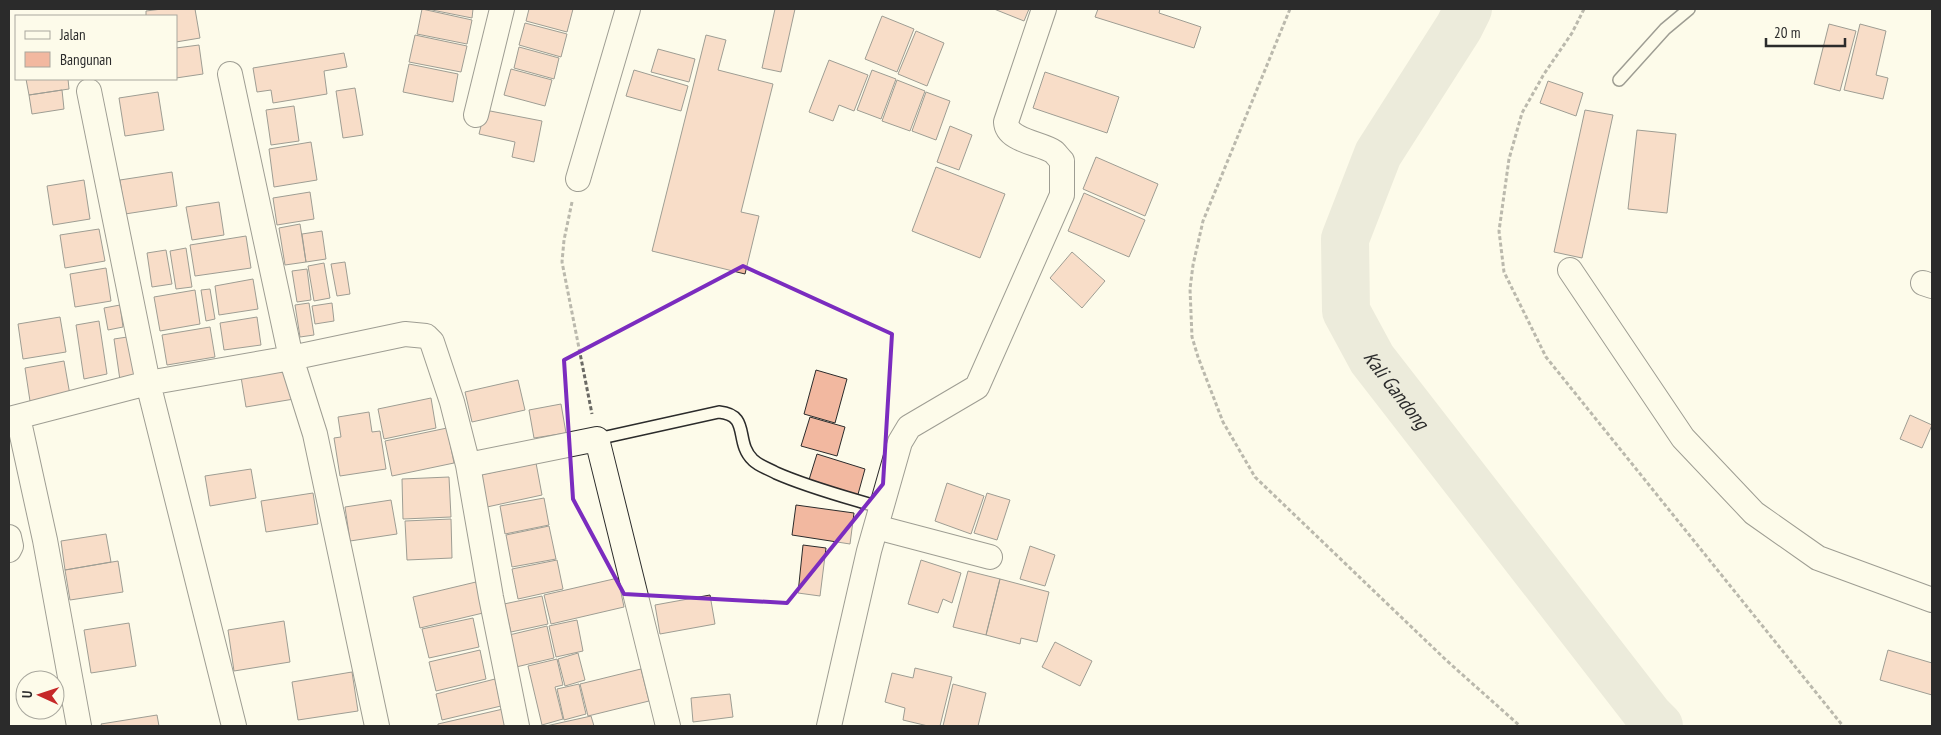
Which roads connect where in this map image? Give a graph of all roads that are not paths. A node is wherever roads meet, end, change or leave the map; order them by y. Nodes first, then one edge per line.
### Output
1 (502, 9) edge
2 (628, 9) edge
3 (1044, 9) edge
4 (1689, 9) edge
5 (230, 74) dead end
6 (1619, 80) dead end
7 (89, 91) dead end
8 (476, 115) dead end
9 (578, 180) road end
10 (1570, 270) dead end
11 (291, 358) junction
12 (148, 383) junction
13 (13, 418) edge
14 (597, 439) junction
15 (468, 465) junction
16 (879, 518) junction
17 (9, 537) edge
18 (9, 550) edge
19 (990, 557) dead end
20 (1932, 600) edge
21 (79, 726) edge
22 (234, 726) edge
23 (377, 726) edge
24 (517, 726) edge
25 (668, 726) edge
26 (829, 726) edge

1 - 8 street
2 - 9 street
3 - 16 street
4 - 6 lane
5 - 11 street
7 - 12 street
10 - 20 street
11 - 12 street
11 - 15 street
11 - 23 street
12 - 13 street
12 - 22 street
13 - 21 street
14 - 15 street
14 - 16 lane
14 - 25 street
15 - 24 street
16 - 19 street
16 - 26 street
17 - 18 street

